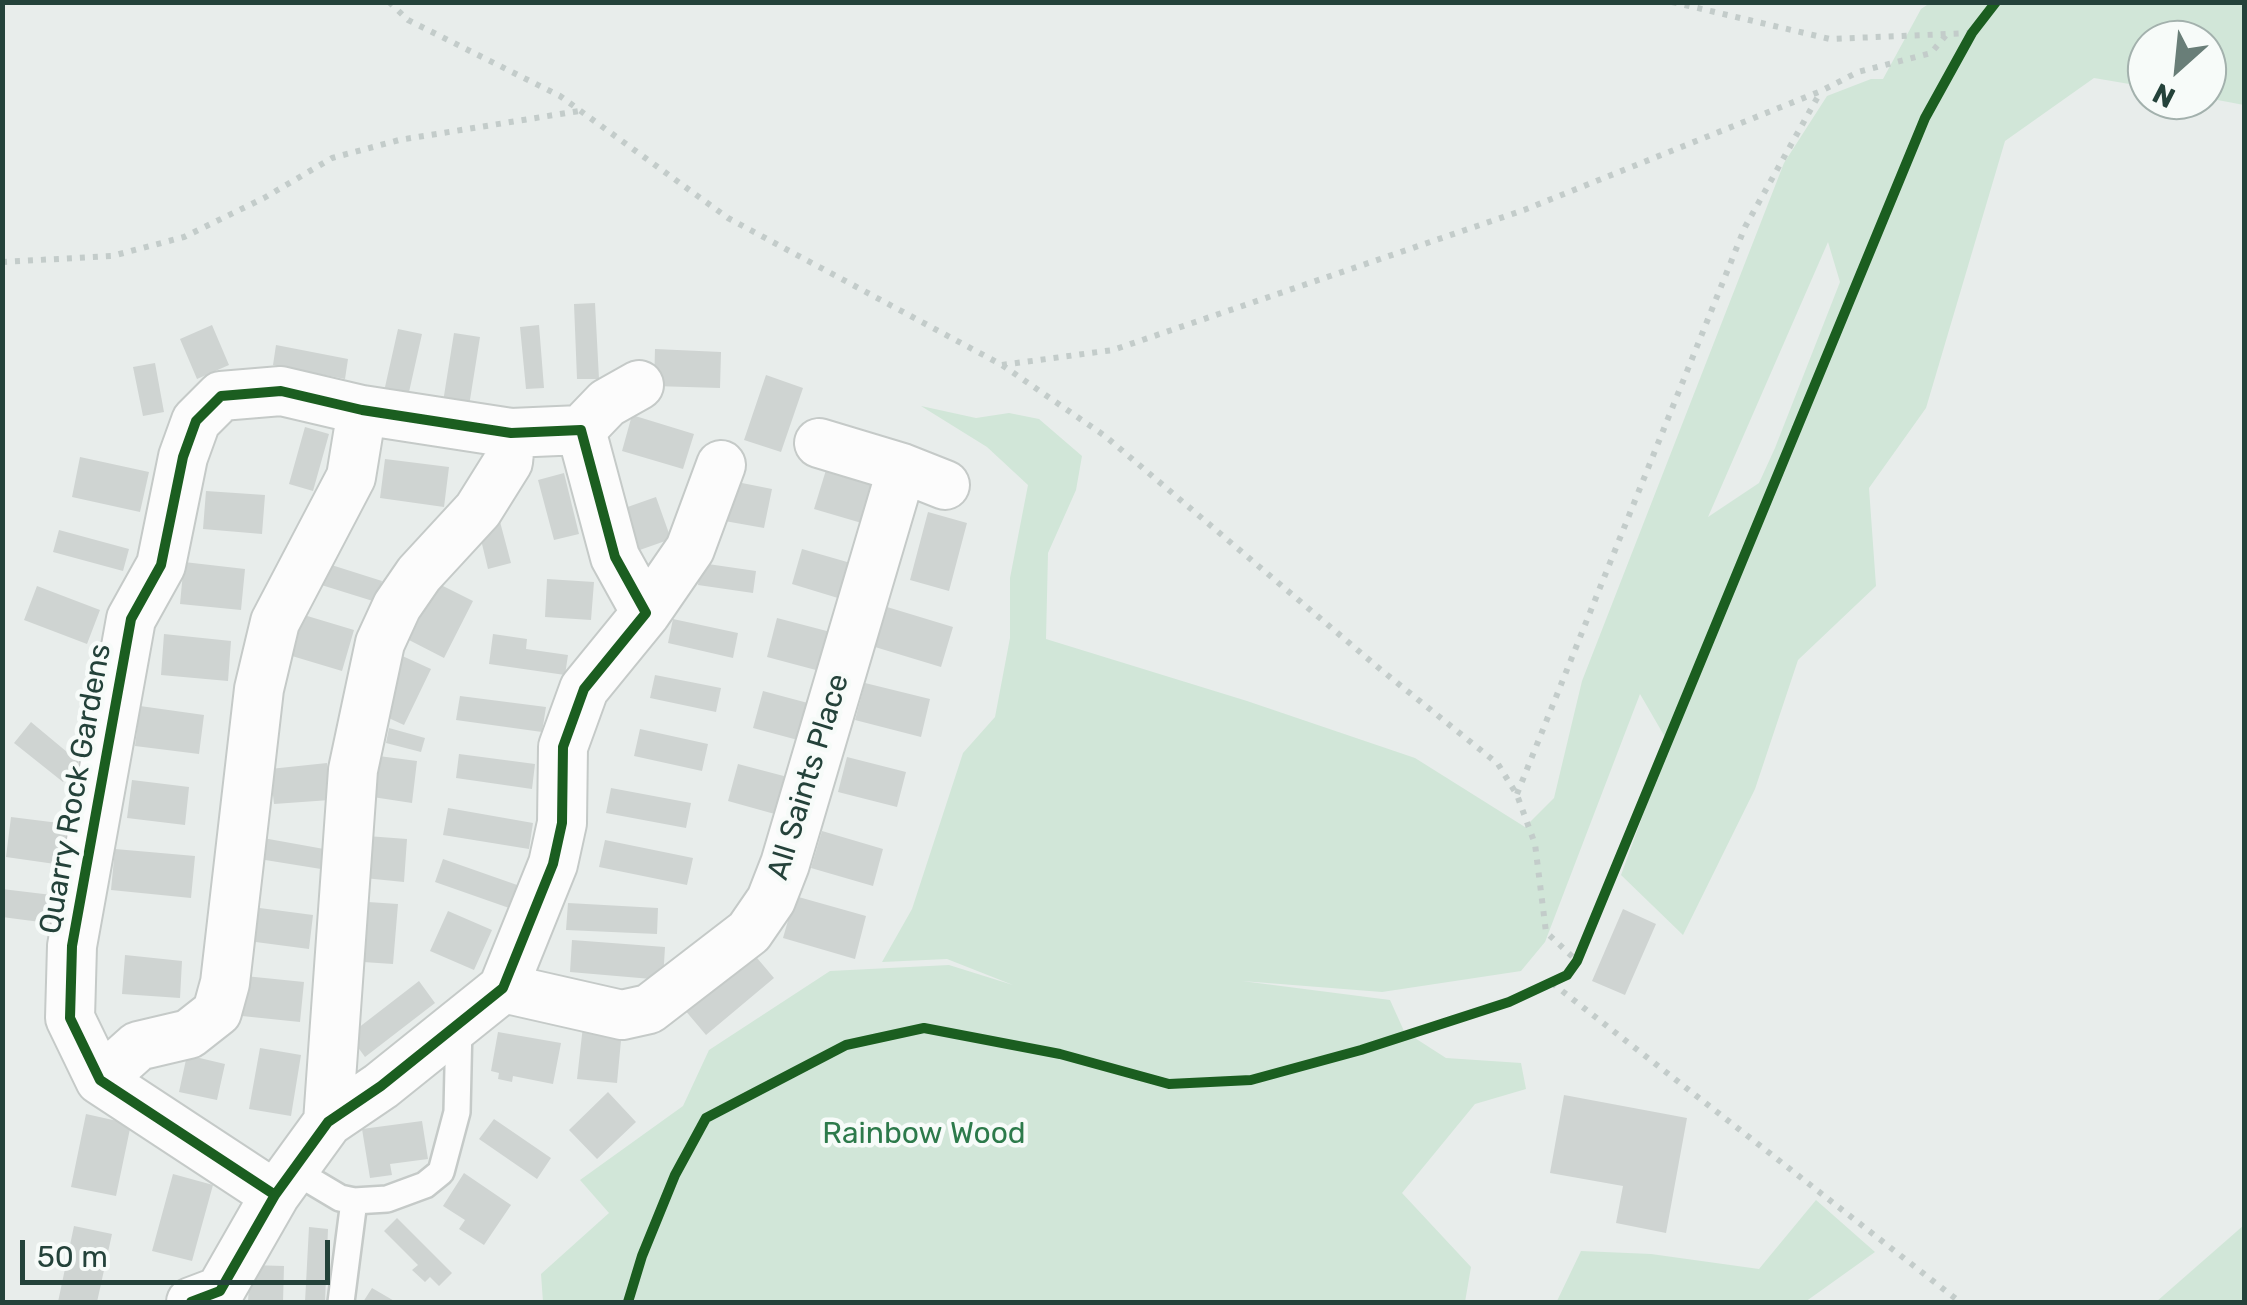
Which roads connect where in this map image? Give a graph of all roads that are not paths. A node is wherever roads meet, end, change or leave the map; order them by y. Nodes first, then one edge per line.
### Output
1 (639, 385) dead end
2 (362, 410) junction
3 (581, 430) junction
4 (511, 433) junction
5 (820, 443) dead end
6 (721, 466) dead end
7 (646, 613) junction
8 (503, 988) junction
9 (458, 1024) junction
10 (100, 1080) junction
11 (328, 1122) junction
12 (284, 1183) junction
13 (354, 1200) junction
14 (191, 1302) edge
15 (341, 1302) edge

1 - 3 street
2 - 4 street, Quarry Rock Gardens
2 - 10 street
2 - 10 street, Quarry Rock Gardens
3 - 4 street, Quarry Rock Gardens
3 - 7 street
4 - 11 street
5 - 8 street, All Saints Place
6 - 7 street
7 - 8 street
8 - 9 street
9 - 11 street
9 - 13 lane
10 - 12 street
11 - 12 street
12 - 13 lane
12 - 14 street
13 - 15 lane

